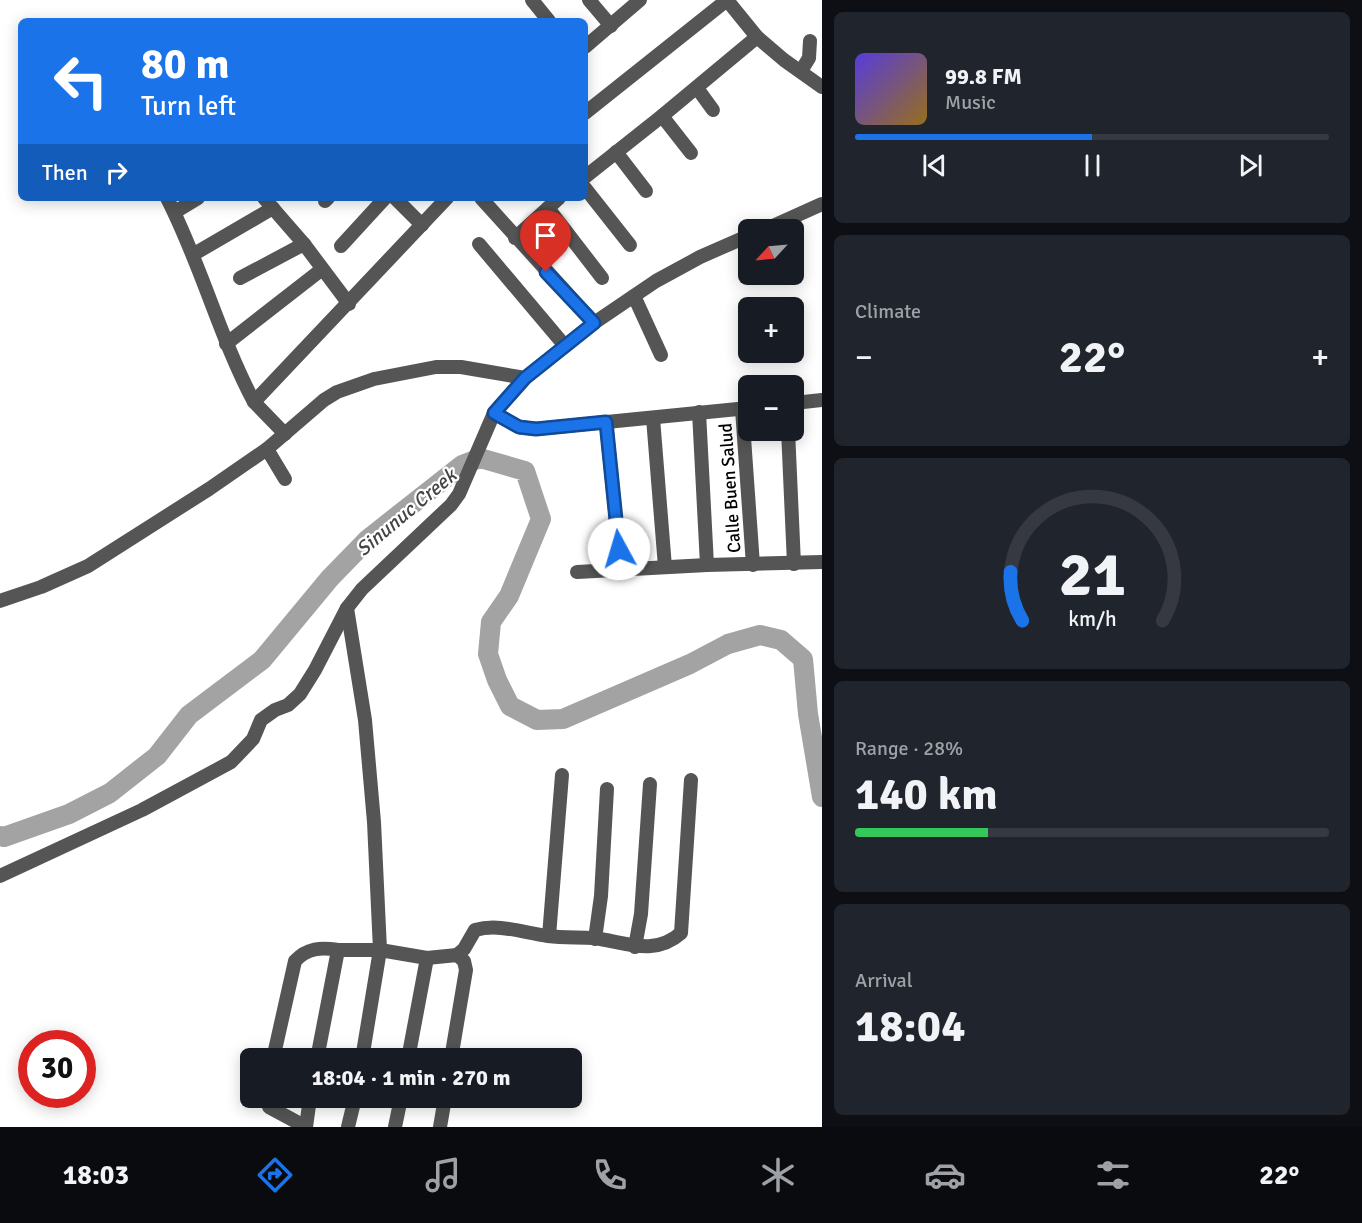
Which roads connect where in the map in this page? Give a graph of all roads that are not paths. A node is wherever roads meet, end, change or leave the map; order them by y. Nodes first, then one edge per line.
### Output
1 (532, 0) edge
2 (590, 0) edge
3 (640, 0) edge
4 (547, 18) edge
5 (611, 26) junction
6 (758, 37) junction
7 (810, 41) dead end
8 (588, 45) edge
9 (801, 71) junction
10 (822, 87) edge
11 (697, 88) junction
12 (713, 110) dead end
13 (588, 111) edge
14 (663, 116) junction
15 (616, 152) junction
16 (692, 153) dead end
17 (588, 175) edge
18 (646, 190) dead end
19 (588, 192) edge
20 (170, 201) edge
21 (193, 201) edge
22 (382, 201) edge
23 (398, 201) edge
24 (444, 201) edge
25 (483, 201) edge
26 (556, 201) edge
27 (268, 203) edge
28 (822, 204) edge
29 (548, 208) junction
30 (175, 212) junction
31 (789, 219) edge
32 (422, 225) junction
33 (515, 238) junction
34 (738, 240) edge
35 (304, 244) junction
36 (479, 244) dead end
37 (630, 245) dead end
38 (341, 246) dead end
39 (194, 254) junction
40 (321, 270) junction
41 (240, 278) dead end
42 (602, 278) dead end
43 (634, 296) junction
44 (349, 304) junction
45 (594, 323) junction
46 (226, 344) junction
47 (565, 346) junction
48 (661, 355) dead end
49 (525, 378) junction
50 (254, 402) junction
51 (804, 403) edge
52 (821, 403) edge
53 (738, 409) edge
54 (699, 412) junction
55 (494, 413) junction
56 (653, 418) junction
57 (606, 422) junction
58 (285, 434) junction
59 (747, 441) edge
60 (788, 441) edge
61 (267, 449) junction
62 (285, 479) dead end
63 (822, 562) edge
64 (794, 564) junction
65 (707, 565) junction
66 (753, 565) junction
67 (665, 567) junction
68 (621, 570) junction
69 (577, 572) dead end
70 (0, 601) edge
71 (347, 608) junction
72 (562, 775) dead end
73 (692, 780) dead end
74 (650, 784) dead end
75 (607, 789) dead end
76 (0, 876) edge
77 (549, 936) junction
78 (595, 939) junction
79 (635, 947) junction
80 (338, 950) junction
81 (380, 950) junction
82 (458, 955) junction
83 (427, 958) junction
84 (275, 1048) edge
85 (319, 1048) edge
86 (364, 1048) edge
87 (410, 1048) edge
88 (453, 1048) edge
89 (271, 1108) edge
90 (308, 1108) edge
91 (353, 1108) edge
92 (399, 1108) edge
93 (443, 1108) edge
94 (305, 1127) edge
95 (348, 1127) edge
96 (395, 1127) edge
97 (440, 1127) edge

1 - 4 street
2 - 5 street
3 - 5 street
5 - 8 street
6 - 9 street
6 - 11 street
6 - 13 street
7 - 9 street
9 - 10 street
11 - 12 street
11 - 14 street
14 - 15 street
14 - 16 street
15 - 17 street
15 - 18 street
19 - 37 street
20 - 30 street
21 - 30 street
22 - 38 street
23 - 32 street
24 - 32 street
25 - 33 street
26 - 29 street
27 - 35 street
27 - 39 street
28 - 31 street
29 - 33 street
29 - 42 street
30 - 39 street
32 - 44 street
33 - 45 street
34 - 43 street
35 - 40 street
35 - 41 street
36 - 47 street
39 - 46 street
40 - 44 street
40 - 46 street
43 - 45 street
43 - 48 street
44 - 50 street
45 - 47 street
46 - 50 street
47 - 49 street
49 - 55 street
49 - 58 street
50 - 58 street
51 - 52 street
53 - 54 street
54 - 56 street
54 - 65 street
55 - 57 street
55 - 71 street
56 - 57 street
56 - 67 street
57 - 68 street
58 - 61 street
59 - 66 street, Calle Buen Salud
60 - 64 street
61 - 62 street
61 - 70 street
63 - 64 street
64 - 66 street
65 - 66 street
65 - 67 street
67 - 68 street
68 - 69 street
71 - 76 street
71 - 81 street
72 - 77 street
73 - 79 street
74 - 79 street
75 - 78 street
77 - 78 street
77 - 82 street
78 - 79 street
80 - 81 street
80 - 84 street
80 - 85 street
81 - 83 street
81 - 86 street
82 - 83 street
82 - 88 street
83 - 87 street
89 - 94 street
90 - 94 street
91 - 95 street
92 - 96 street
93 - 97 street

